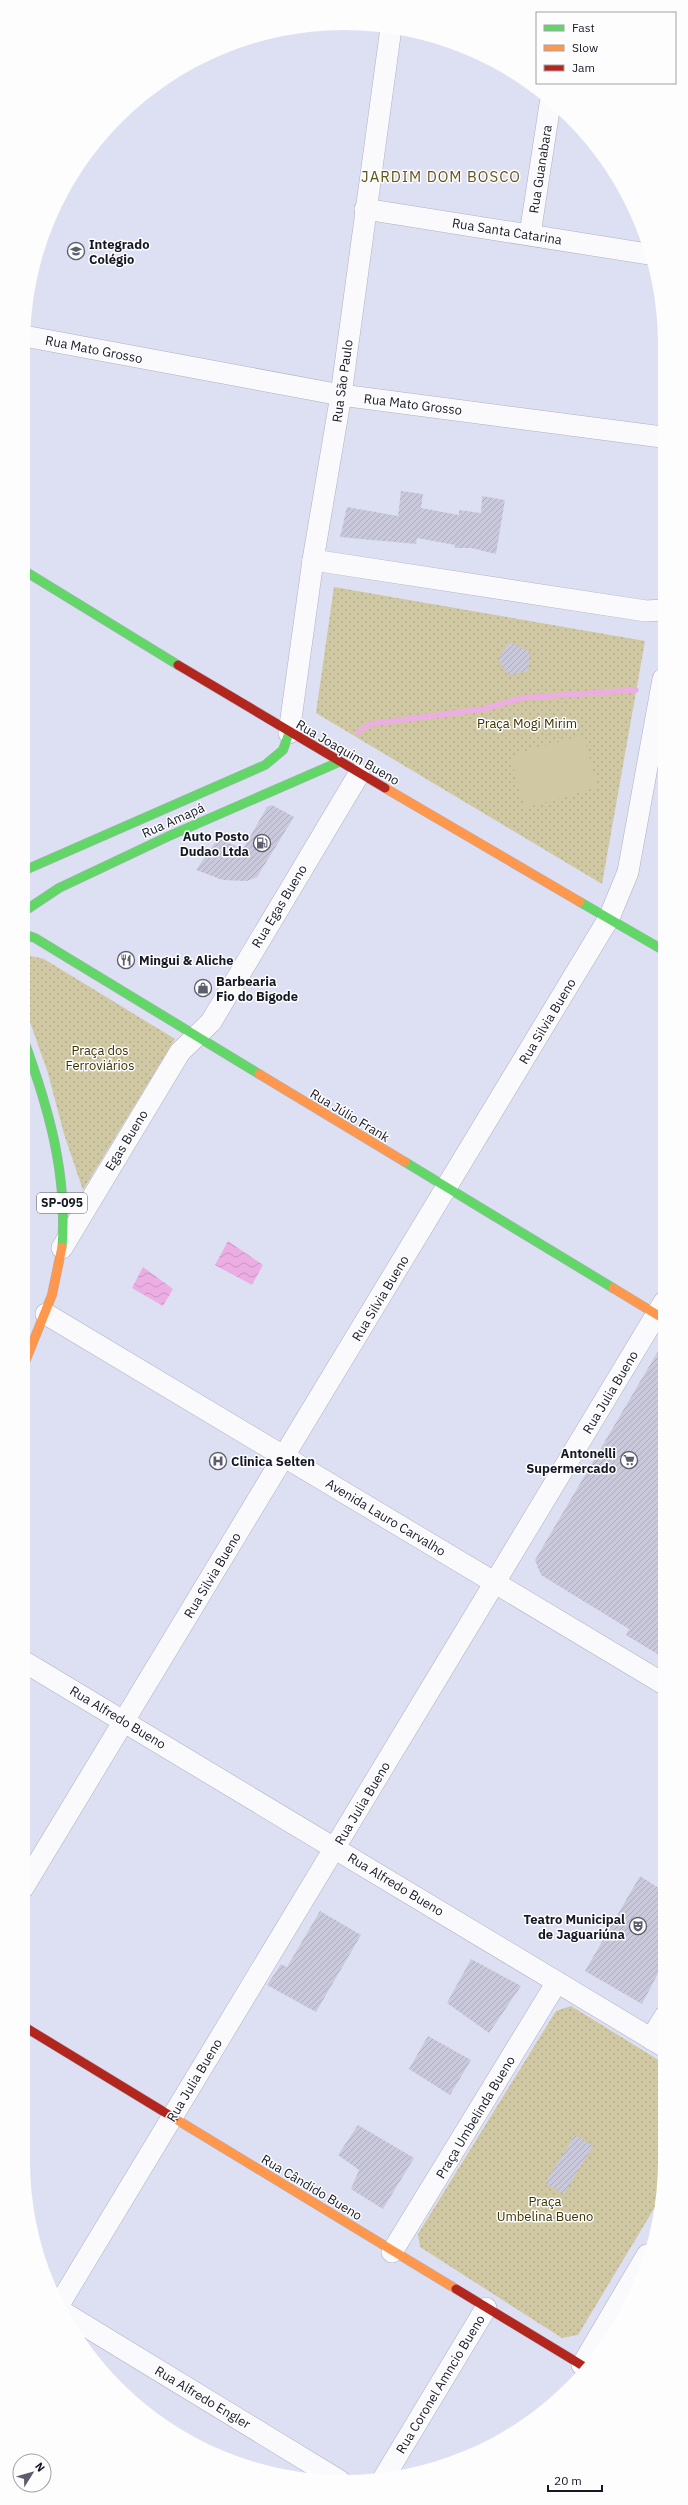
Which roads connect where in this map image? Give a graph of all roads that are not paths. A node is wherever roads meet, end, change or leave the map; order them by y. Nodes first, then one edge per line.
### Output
1 (390, 34) edge
2 (550, 107) edge
3 (365, 209) junction
4 (530, 234) junction
5 (644, 253) edge
6 (30, 337) edge
7 (341, 395) junction
8 (658, 436) edge
9 (313, 560) junction
10 (30, 574) edge
11 (658, 610) edge
12 (658, 715) edge
13 (289, 733) junction
14 (339, 762) junction
15 (359, 774) junction
16 (30, 868) edge
17 (30, 907) edge
18 (609, 918) junction
19 (30, 936) edge
20 (658, 947) edge
21 (196, 1036) junction
22 (30, 1057) edge
23 (447, 1189) junction
24 (62, 1248) junction
25 (658, 1310) edge
26 (46, 1314) junction
27 (658, 1317) edge
28 (30, 1351) edge
29 (285, 1456) junction
30 (494, 1583) junction
31 (30, 1665) edge
32 (658, 1680) edge
33 (124, 1721) junction
34 (334, 1848) junction
35 (30, 1876) edge
36 (557, 1982) junction
37 (30, 2030) edge
38 (658, 2043) edge
39 (172, 2117) junction
40 (392, 2252) junction
41 (637, 2273) edge
42 (62, 2300) edge
43 (486, 2308) junction
44 (72, 2317) edge
45 (594, 2350) edge
46 (582, 2365) edge
47 (387, 2472) edge
48 (329, 2474) edge

1 - 3 street, Rua São Paulo
2 - 4 street, Rua Guanabara
3 - 4 street, Rua Santa Catarina
3 - 7 street, Rua São Paulo
4 - 5 street, Rua Santa Catarina
6 - 7 street, Rua Mato Grosso
7 - 8 street, Rua Mato Grosso
7 - 9 street, Rua São Paulo
9 - 11 street
9 - 13 street, Rua São Paulo
10 - 13 main road, Rua Joaquim Bueno
12 - 18 street, Rua Silvia Bueno
13 - 14 main road, Rua Joaquim Bueno
13 - 16 main road, Rua Amapá
14 - 15 main road, Rua Joaquim Bueno
14 - 17 main road, Rua Amapá
15 - 18 main road, Rua Joaquim Bueno
15 - 21 street, Rua Egas Bueno
18 - 20 main road, Rua Joaquim Bueno
18 - 23 street, Rua Silvia Bueno
19 - 21 main road, Rua Júlio Frank
21 - 23 main road, Rua Júlio Frank
21 - 24 street, Egas Bueno
22 - 24 main road, SP-095
23 - 25 main road, Rua Júlio Frank
23 - 29 street, Rua Silvia Bueno
24 - 26 main road, SP-095
26 - 28 main road, SP-095
26 - 29 street, Avenida Lauro Carvalho
27 - 30 street, Rua Julia Bueno
29 - 30 street, Avenida Lauro Carvalho
29 - 33 street, Rua Silvia Bueno
30 - 32 street, Avenida Lauro Carvalho
30 - 34 street, Rua Julia Bueno
31 - 33 street, Rua Alfredo Bueno
33 - 34 street, Rua Alfredo Bueno
33 - 35 street, Rua Silvia Bueno
34 - 36 street, Rua Alfredo Bueno
34 - 39 street, Rua Julia Bueno
36 - 38 street, Rua Alfredo Bueno
36 - 40 street, Praça Umbelinda Bueno
37 - 39 main road, Rua Cândido Bueno
39 - 40 main road, Rua Cândido Bueno
39 - 42 street, Rua Julia Bueno
40 - 43 main road, Rua Cândido Bueno
41 - 45 street
43 - 46 main road, Rua Cândido Bueno
43 - 47 street, Rua Coronel Amncio Bueno
44 - 48 street, Rua Alfredo Engler

